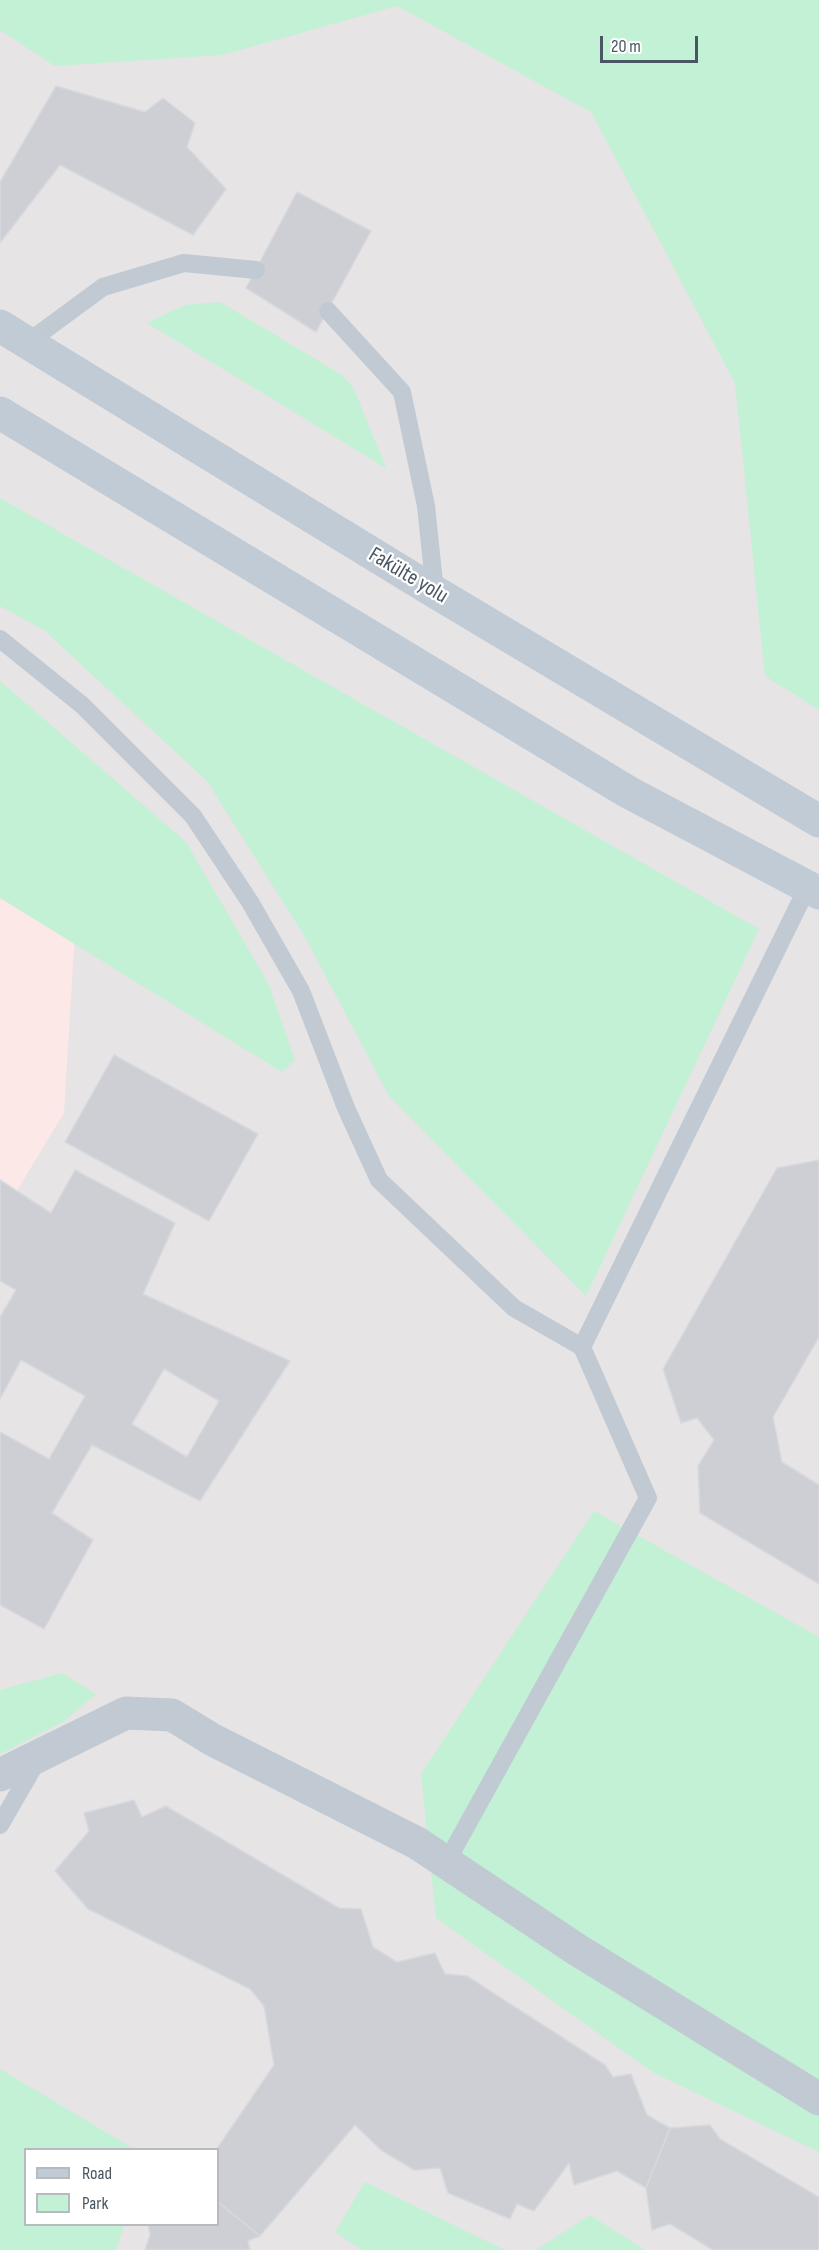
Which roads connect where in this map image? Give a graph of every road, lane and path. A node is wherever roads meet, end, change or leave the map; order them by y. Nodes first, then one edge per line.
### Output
1 (256, 270) dead end
2 (328, 311) dead end
3 (0, 326) edge
4 (27, 343) junction
5 (0, 413) edge
6 (435, 592) junction
7 (0, 639) edge
8 (819, 821) edge
9 (813, 890) edge
10 (582, 1347) junction
11 (40, 1755) junction
12 (0, 1775) edge
13 (0, 1825) edge
14 (446, 1863) junction
15 (819, 2098) edge

1 - 4 lane
2 - 6 lane
3 - 4 street, Fakülte yolu
4 - 6 street, Fakülte yolu
5 - 9 street
6 - 8 street, Fakülte yolu
7 - 10 lane
9 - 10 lane
10 - 14 lane
11 - 12 street
11 - 13 lane
11 - 14 street
14 - 15 street

